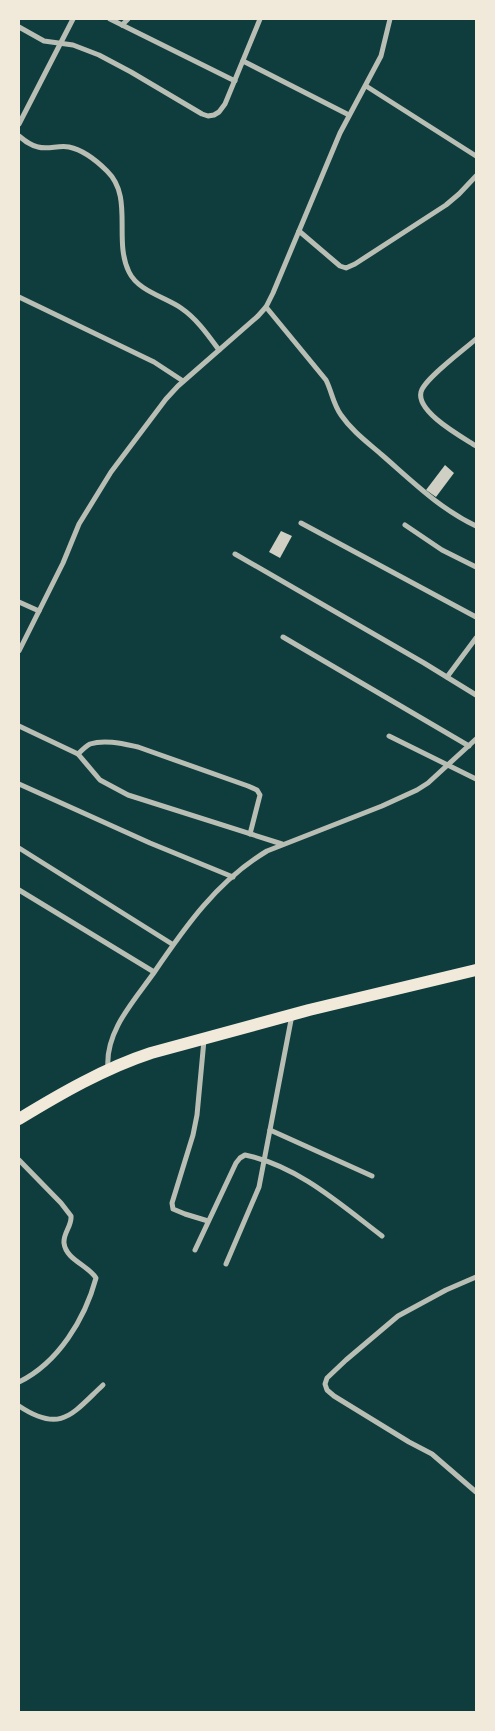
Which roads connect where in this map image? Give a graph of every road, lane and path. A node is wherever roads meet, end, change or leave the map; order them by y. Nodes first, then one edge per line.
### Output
1 (73, 19) edge
2 (110, 19) edge
3 (128, 19) edge
4 (260, 19) edge
5 (390, 19) edge
6 (122, 25) junction
7 (19, 28) edge
8 (60, 44) junction
9 (243, 61) junction
10 (235, 81) junction
11 (366, 86) junction
12 (349, 115) junction
13 (19, 124) edge
14 (19, 136) edge
15 (476, 156) edge
16 (476, 176) edge
17 (298, 231) junction
18 (19, 297) edge
19 (266, 307) junction
20 (476, 339) edge
21 (219, 350) junction
22 (183, 381) junction
23 (475, 444) edge
24 (301, 523) dead end
25 (406, 526) dead end
26 (476, 526) edge
27 (235, 554) dead end
28 (476, 568) edge
29 (19, 602) edge
30 (39, 611) junction
31 (476, 617) edge
32 (283, 637) dead end
33 (476, 638) edge
34 (19, 651) edge
35 (447, 677) junction
36 (476, 695) edge
37 (19, 726) edge
38 (389, 736) dead end
39 (476, 739) edge
40 (469, 746) junction
41 (78, 754) junction
42 (448, 765) junction
43 (476, 779) edge
44 (19, 784) edge
45 (250, 834) junction
46 (282, 844) junction
47 (19, 848) edge
48 (232, 877) junction
49 (19, 890) edge
50 (172, 944) junction
51 (476, 970) edge
52 (154, 972) junction
53 (292, 1014) junction
54 (205, 1037) junction
55 (108, 1070) junction
56 (19, 1119) edge
57 (270, 1130) junction
58 (264, 1159) junction
59 (19, 1160) edge
60 (372, 1176) dead end
61 (208, 1221) junction
62 (382, 1236) dead end
63 (195, 1250) dead end
64 (226, 1264) dead end
65 (476, 1277) edge
66 (19, 1382) edge
67 (103, 1385) dead end
68 (19, 1406) edge
69 (476, 1492) edge

1 - 8 street
2 - 6 street
3 - 6 street
4 - 9 street
5 - 11 street
6 - 10 street
7 - 8 street
8 - 10 street
8 - 13 street
9 - 10 street
9 - 12 street
11 - 12 street
11 - 15 street
12 - 17 street
14 - 21 street
16 - 17 street
17 - 19 street
18 - 22 street
19 - 21 street
19 - 26 street
20 - 23 street
21 - 22 street
22 - 30 street
24 - 31 street
25 - 28 street
27 - 35 street
29 - 30 street
30 - 34 street
32 - 40 street
33 - 35 street
35 - 36 street
37 - 41 street
38 - 42 street
39 - 40 street
40 - 42 street
41 - 45 street
41 - 45 street
42 - 43 street
42 - 46 street
44 - 48 street
45 - 46 street
46 - 48 street
47 - 50 street
48 - 50 street
49 - 52 street
50 - 52 street
51 - 53 main road
52 - 55 street
53 - 54 main road
53 - 57 street
54 - 55 main road
54 - 61 street
55 - 56 main road
57 - 58 street
57 - 60 street
58 - 61 street
58 - 62 street
58 - 64 street
59 - 66 street
61 - 63 street
65 - 69 street
67 - 68 street

